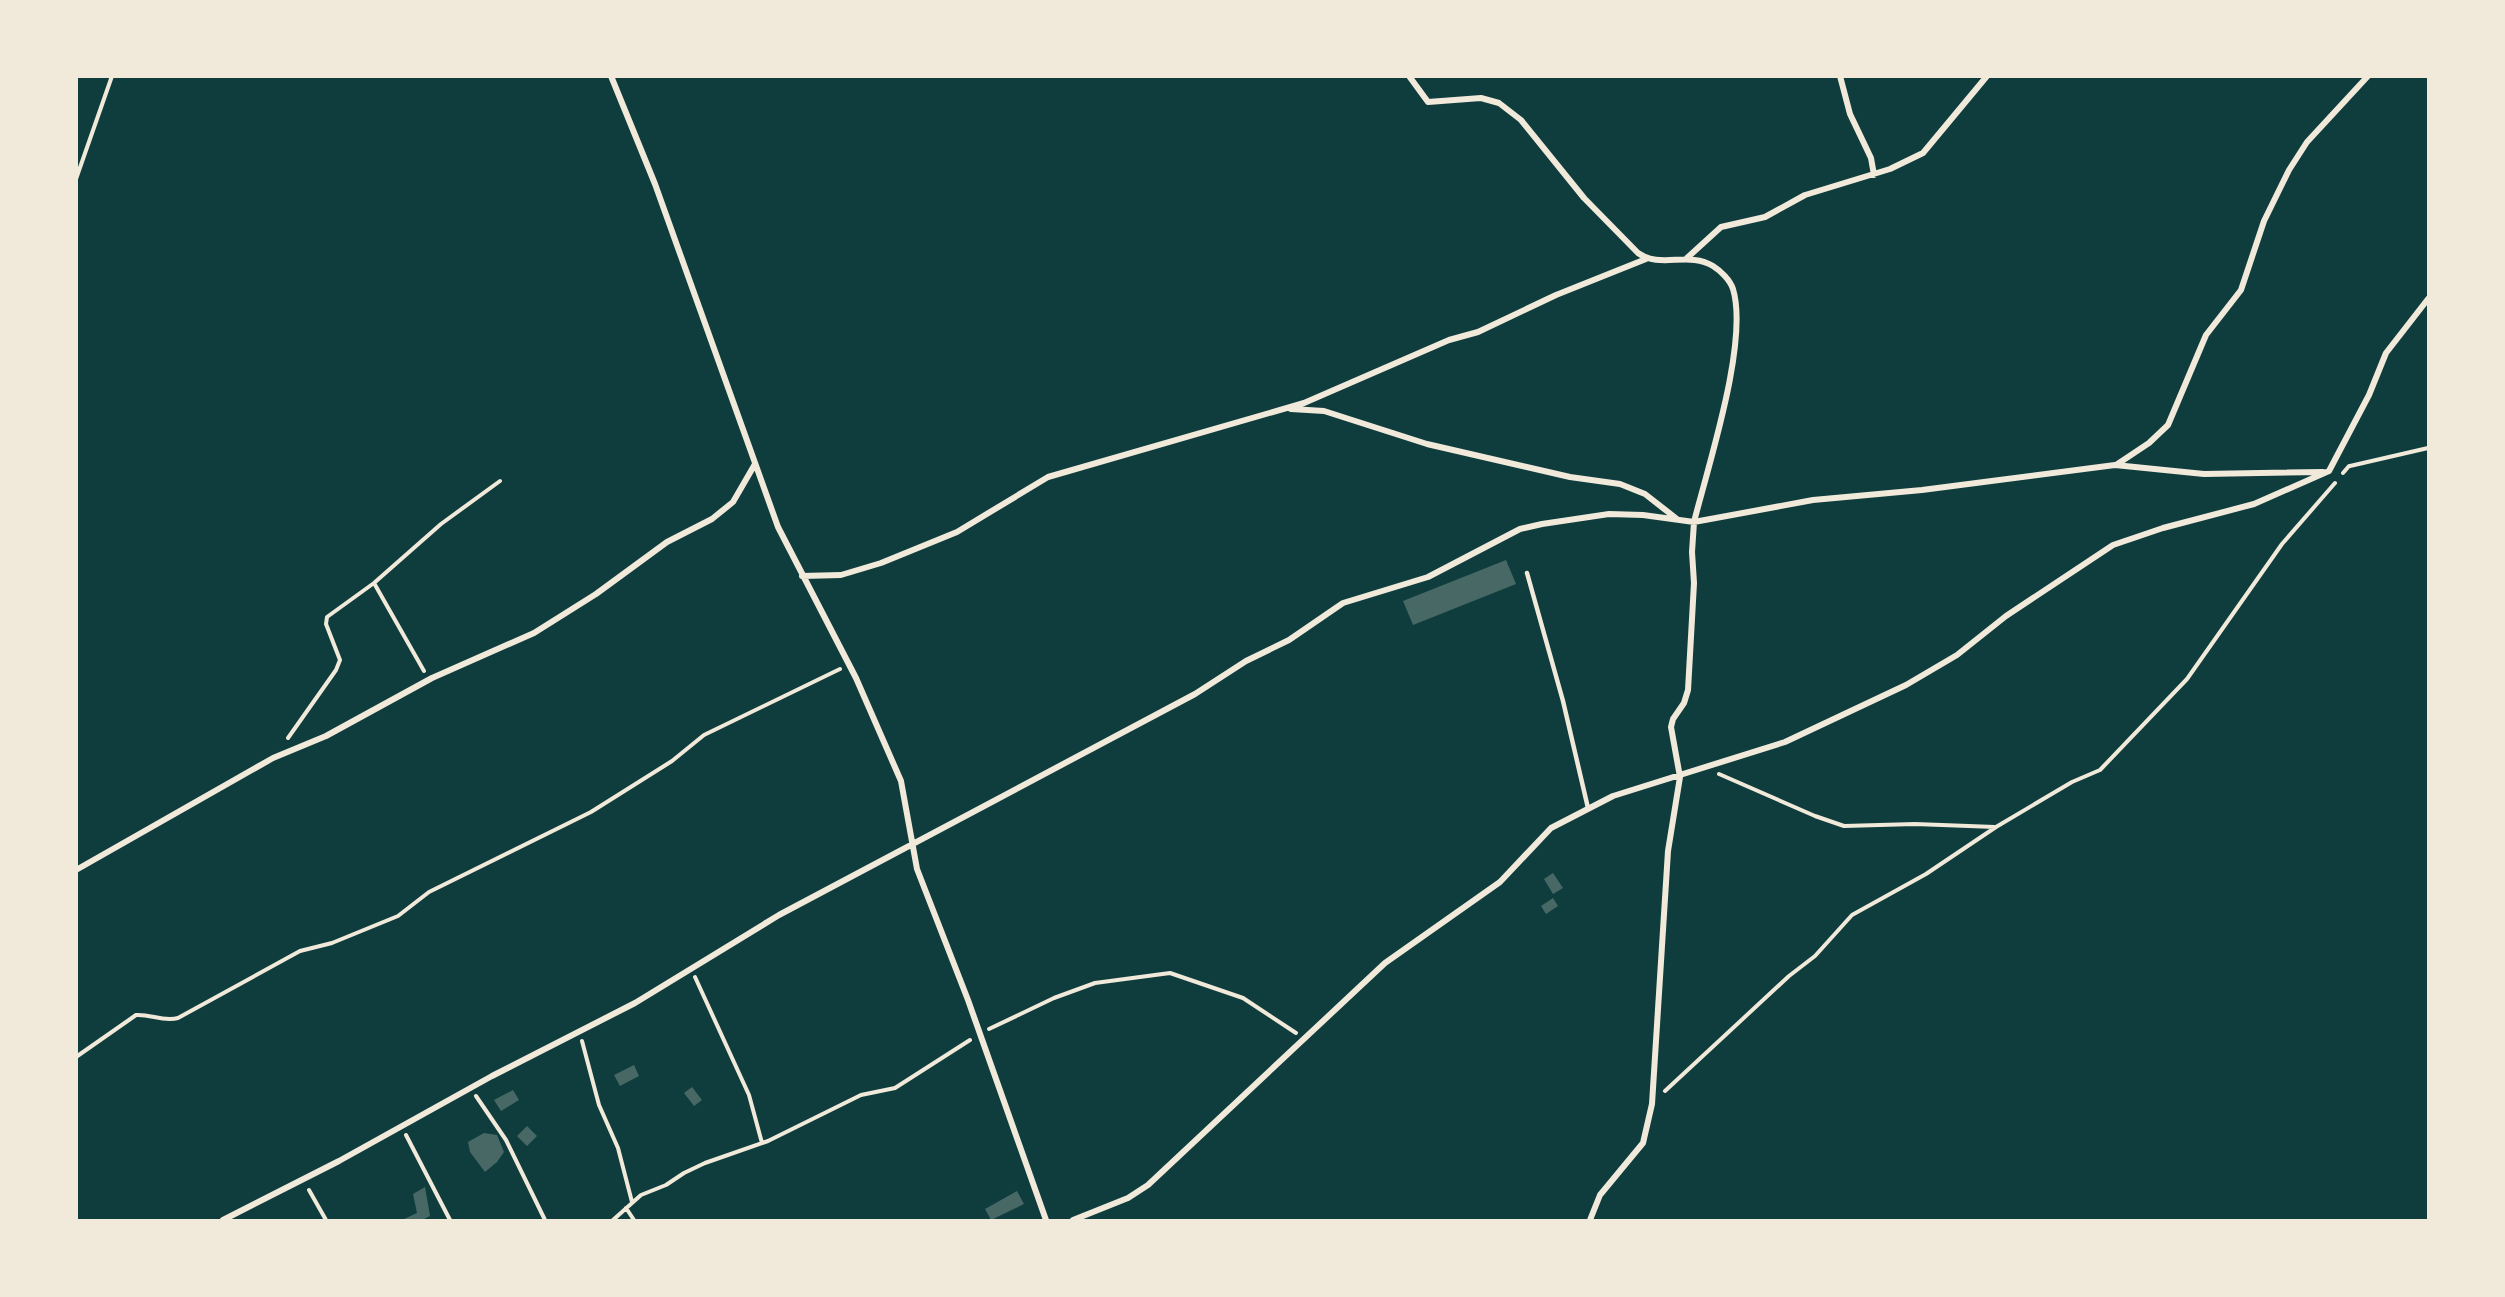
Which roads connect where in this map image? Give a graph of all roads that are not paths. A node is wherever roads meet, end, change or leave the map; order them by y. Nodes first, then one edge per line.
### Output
1 (611, 76) edge
2 (1409, 76) edge
3 (1840, 76) edge
4 (1987, 76) edge
5 (2368, 76) edge
6 (1874, 175) junction
7 (1687, 258) junction
8 (1646, 259) junction
9 (2428, 299) edge
10 (1281, 409) junction
11 (755, 464) junction
12 (2115, 465) junction
13 (2326, 472) junction
14 (1678, 520) junction
15 (1694, 522) junction
16 (1527, 573) dead end
17 (802, 576) junction
18 (1680, 777) junction
19 (1588, 808) junction
20 (911, 845) junction
21 (76, 870) edge
22 (224, 1221) edge
23 (1046, 1221) edge
24 (1073, 1221) edge
25 (1590, 1221) edge

1 - 11 street
2 - 8 street
3 - 6 street
4 - 6 street
5 - 12 street
6 - 7 street
7 - 8 street
7 - 15 street
8 - 10 street
9 - 13 street
10 - 14 street
10 - 17 street
11 - 17 street
11 - 21 street
12 - 13 street
12 - 15 street
13 - 18 street
14 - 15 street
14 - 20 street
15 - 18 street
16 - 19 lane
17 - 20 street
18 - 19 street
18 - 25 street
19 - 24 street
20 - 22 street
20 - 23 street

